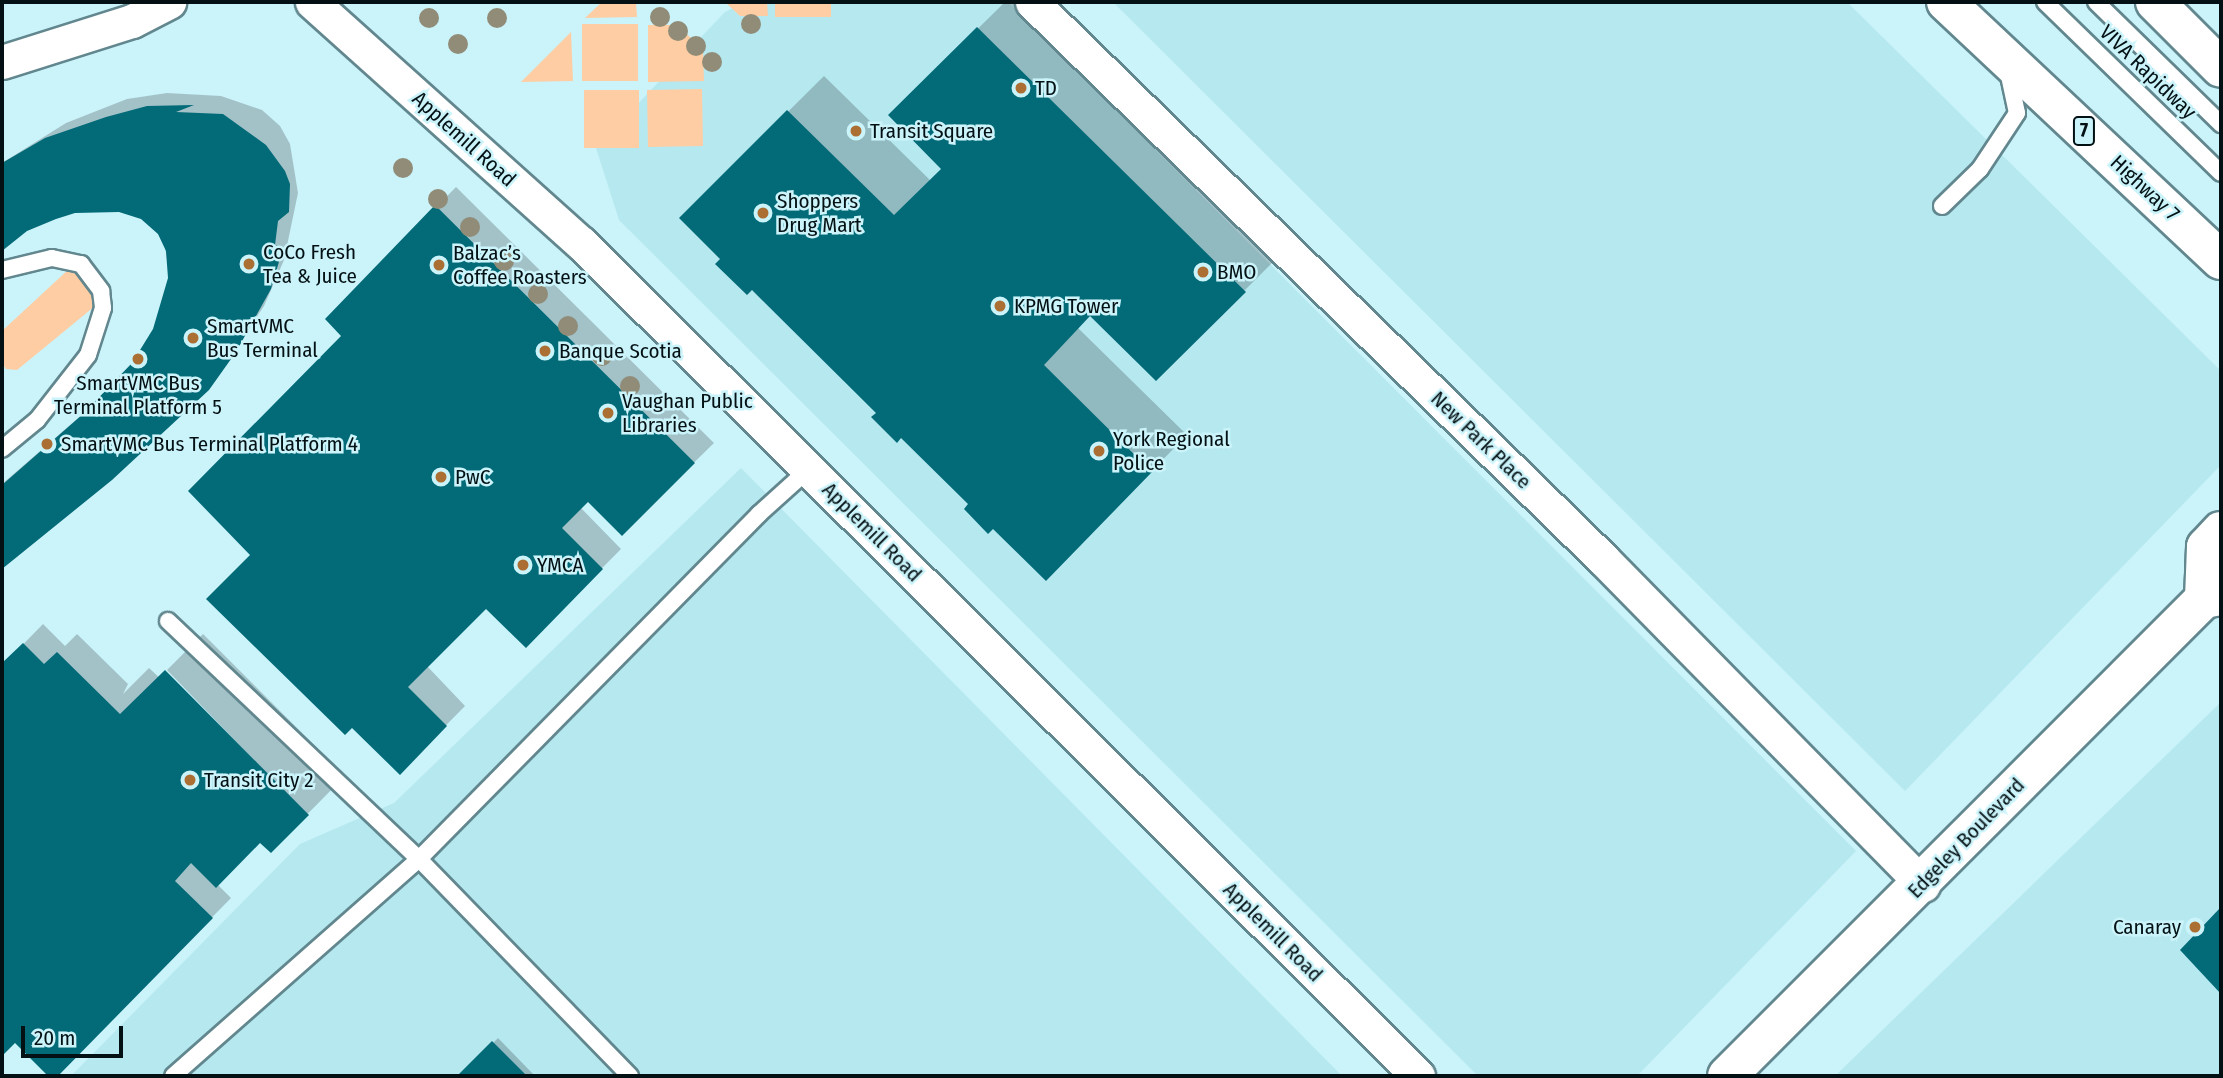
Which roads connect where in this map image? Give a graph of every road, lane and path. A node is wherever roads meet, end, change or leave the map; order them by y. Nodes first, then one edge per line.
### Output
1 (169, 2) edge
2 (312, 2) edge
3 (1032, 2) edge
4 (1946, 2) edge
5 (2045, 2) edge
6 (2096, 2) edge
7 (2155, 2) edge
8 (2006, 58) junction
9 (2, 62) edge
10 (2221, 68) edge
11 (2221, 124) edge
12 (2221, 173) edge
13 (1942, 206) dead end
14 (2221, 260) edge
15 (2, 270) edge
16 (2, 449) edge
17 (809, 469) junction
18 (2221, 531) edge
19 (2213, 598) edge
20 (168, 621) dead end
21 (419, 859) junction
22 (1923, 885) junction
23 (173, 1076) edge
24 (630, 1076) edge
25 (1419, 1076) edge
26 (1727, 1076) edge

1 - 9 street
2 - 17 street, Applemill Road
3 - 22 street, New Park Place
4 - 8 street, Highway 7 / 7
5 - 12 lane, VIVA Rapidway
6 - 11 lane, VIVA Rapidway
7 - 10 street
8 - 13 lane
8 - 14 street, Highway 7 / 7
15 - 16 lane
17 - 21 lane
17 - 25 street, Applemill Road
18 - 19 street, Edgeley Boulevard
19 - 22 street, Edgeley Boulevard
20 - 21 lane
21 - 23 lane
21 - 24 lane
22 - 26 street, Edgeley Boulevard

